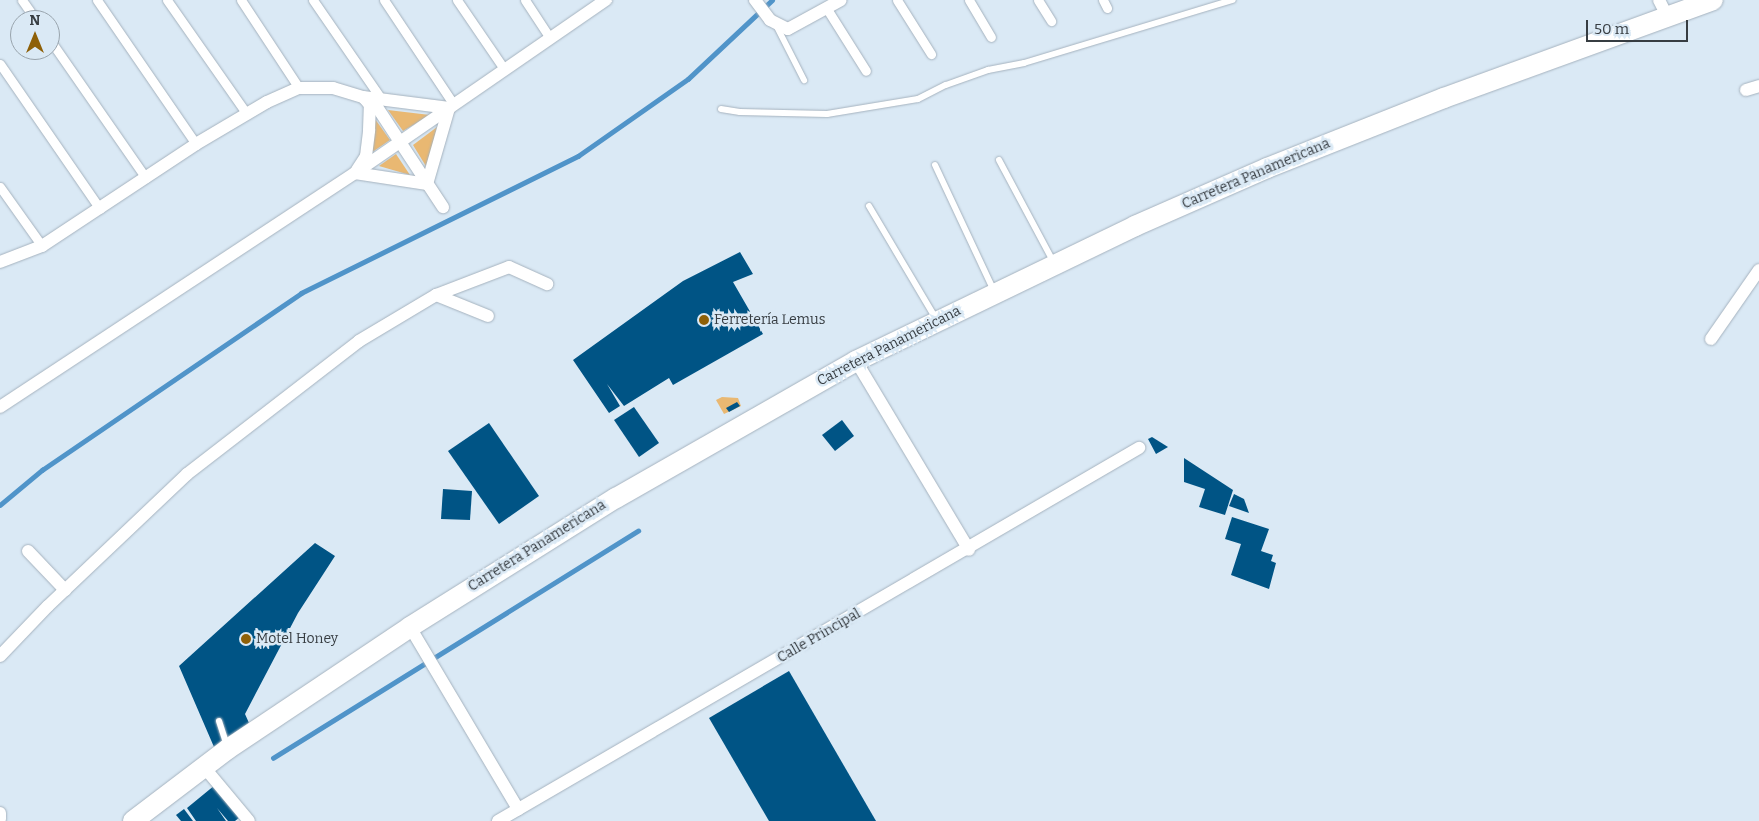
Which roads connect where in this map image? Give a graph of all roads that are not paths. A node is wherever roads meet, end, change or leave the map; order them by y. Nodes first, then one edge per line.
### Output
1 (97, 0) edge
2 (167, 0) edge
3 (241, 0) edge
4 (313, 0) edge
5 (384, 0) edge
6 (457, 0) edge
7 (525, 0) edge
8 (755, 0) edge
9 (840, 0) edge
10 (897, 0) edge
11 (969, 0) edge
12 (1038, 0) edge
13 (1233, 0) edge
14 (1713, 0) edge
15 (601, 1) edge
16 (1663, 8) edge
17 (827, 9) junction
18 (772, 21) junction
19 (1051, 21) dead end
20 (991, 37) dead end
21 (550, 38) junction
22 (60, 54) edge
23 (931, 54) dead end
24 (0, 64) edge
25 (504, 68) junction
26 (866, 71) dead end
27 (804, 80) dead end
28 (1759, 86) edge
29 (299, 88) junction
30 (1746, 90) dead end
31 (364, 97) junction
32 (382, 100) junction
33 (452, 106) junction
34 (721, 109) dead end
35 (246, 113) junction
36 (399, 143) junction
37 (196, 144) junction
38 (999, 160) dead end
39 (935, 165) dead end
40 (355, 173) junction
41 (146, 178) junction
42 (427, 184) junction
43 (0, 187) edge
44 (869, 206) dead end
45 (443, 207) dead end
46 (100, 209) junction
47 (42, 246) junction
48 (0, 262) edge
49 (1055, 265) junction
50 (1759, 270) edge
51 (547, 284) dead end
52 (994, 292) junction
53 (436, 295) junction
54 (488, 316) dead end
55 (936, 320) junction
56 (1711, 339) dead end
57 (856, 361) junction
58 (0, 407) edge
59 (1139, 448) dead end
60 (969, 550) junction
61 (28, 552) dead end
62 (65, 590) junction
63 (410, 627) junction
64 (1, 652) edge
65 (219, 721) dead end
66 (228, 750) junction
67 (204, 767) junction
68 (518, 809) junction
69 (0, 813) edge
70 (0, 819) edge
71 (133, 821) edge
72 (249, 821) edge
73 (498, 821) edge

1 - 37 street
2 - 35 street
3 - 29 street
4 - 32 street
5 - 33 street
6 - 25 street
7 - 21 street
8 - 18 street
9 - 17 street
10 - 23 street
11 - 20 street
12 - 19 street
13 - 34 lane
14 - 16 highway, Carretera Panamericana
15 - 21 street
16 - 49 highway, Carretera Panamericana
17 - 18 street
17 - 26 street
18 - 27 lane
21 - 25 street
22 - 41 street
24 - 46 street
25 - 33 street
28 - 30 street
29 - 31 street
29 - 35 street
31 - 32 street
31 - 36 street
31 - 40 street
32 - 33 street
33 - 36 street
33 - 42 street
35 - 37 street
36 - 40 street
36 - 42 street
37 - 41 street
38 - 49 lane
39 - 52 lane
40 - 42 street
40 - 58 street
41 - 46 street
42 - 45 street
43 - 47 street
44 - 55 lane
46 - 47 street
47 - 48 street
49 - 52 highway, Carretera Panamericana
50 - 56 street
51 - 53 street
52 - 55 highway, Carretera Panamericana
53 - 54 street
53 - 62 street
55 - 57 highway, Carretera Panamericana
57 - 60 street
57 - 63 highway, Carretera Panamericana
59 - 60 street, Calle Principal
60 - 68 street, Calle Principal
61 - 62 street
62 - 64 street
63 - 66 highway, Carretera Panamericana
63 - 68 street
65 - 66 lane
66 - 67 highway, Carretera Panamericana
67 - 71 highway, Carretera Panamericana
67 - 72 street
68 - 73 street, Calle Principal
69 - 70 street

